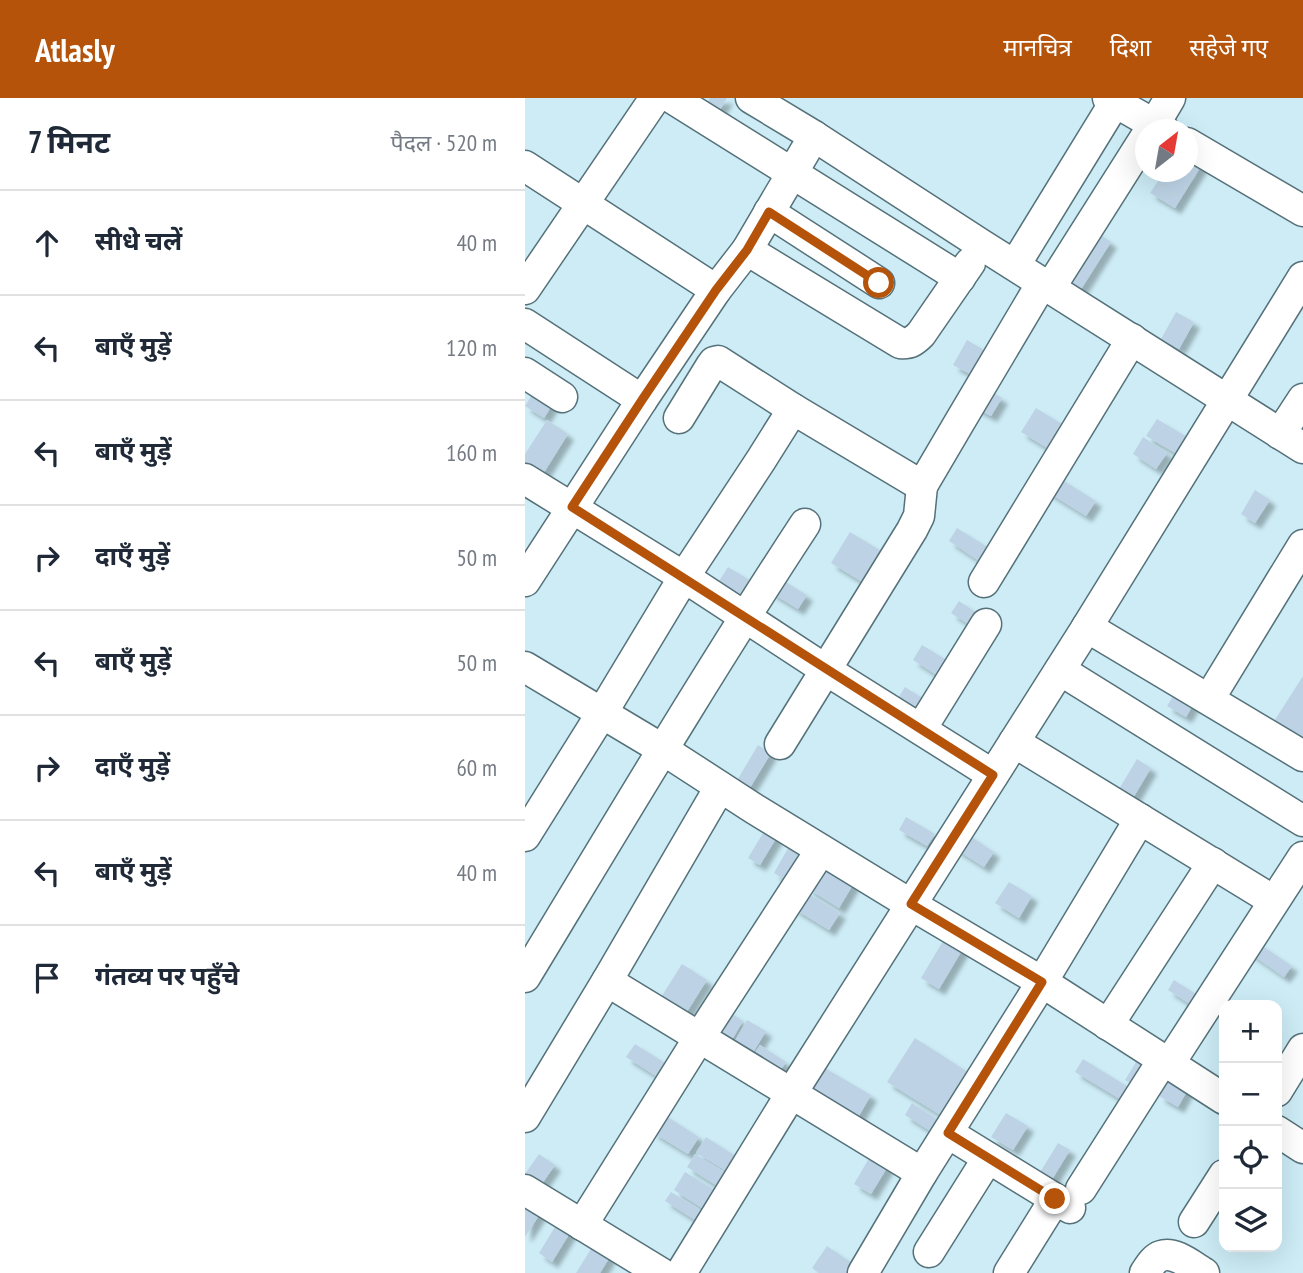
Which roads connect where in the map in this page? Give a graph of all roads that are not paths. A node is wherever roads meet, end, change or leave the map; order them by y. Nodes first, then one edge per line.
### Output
1 (655, 98) edge
2 (672, 98) edge
3 (751, 98) edge
4 (1170, 98) edge
5 (1112, 100) edge
6 (1139, 119) edge
7 (1160, 119) edge
8 (814, 136) junction
9 (1198, 148) edge
10 (1135, 157) edge
11 (525, 166) edge
12 (792, 173) junction
13 (1300, 202) edge
14 (584, 204) junction
15 (769, 212) junction
16 (982, 245) junction
17 (747, 250) junction
18 (1015, 265) junction
19 (1303, 277) edge
20 (960, 278) junction
21 (879, 283) dead end
22 (1046, 286) junction
23 (525, 289) edge
24 (716, 290) junction
25 (525, 324) edge
26 (1132, 339) junction
27 (525, 373) edge
28 (562, 397) dead end
29 (1303, 399) edge
30 (642, 400) junction
31 (1228, 400) junction
32 (793, 409) junction
33 (679, 418) dead end
34 (1292, 441) edge
35 (525, 479) edge
36 (922, 486) junction
37 (572, 507) junction
38 (805, 524) dead end
39 (1303, 545) edge
40 (684, 577) junction
41 (525, 581) edge
42 (984, 582) dead end
43 (745, 616) junction
44 (986, 624) dead end
45 (1087, 627) junction
46 (525, 667) edge
47 (826, 670) junction
48 (1060, 670) junction
49 (1209, 699) junction
50 (602, 713) junction
51 (921, 729) junction
52 (1014, 742) junction
53 (780, 744) dead end
54 (662, 749) junction
55 (1303, 756) edge
56 (993, 775) junction
57 (720, 787) junction
58 (1140, 819) junction
59 (1303, 821) edge
60 (525, 836) edge
61 (821, 850) junction
62 (1303, 857) edge
63 (1213, 863) junction
64 (1274, 901) junction
65 (911, 904) junction
66 (525, 977) edge
67 (607, 981) junction
68 (1042, 982) junction
69 (1108, 1025) junction
70 (699, 1038) junction
71 (1303, 1049) edge
72 (1166, 1062) junction
73 (1282, 1083) edge
74 (791, 1094) junction
75 (1219, 1096) edge
76 (525, 1117) edge
77 (948, 1133) junction
78 (1282, 1134) edge
79 (1303, 1148) edge
80 (988, 1157) junction
81 (922, 1173) junction
82 (1219, 1183) edge
83 (525, 1190) edge
84 (1069, 1198) junction
85 (1194, 1222) dead end
86 (582, 1225) junction
87 (929, 1252) dead end
88 (661, 1273) edge
89 (681, 1273) edge
90 (863, 1273) edge
91 (1009, 1273) edge
92 (1145, 1273) edge
93 (1204, 1273) edge

1 - 14 street
2 - 12 street
3 - 8 street
4 - 7 street
5 - 6 street
5 - 18 street
8 - 12 street
8 - 16 street
9 - 13 street
10 - 22 street
11 - 14 street
12 - 15 street
12 - 20 street
14 - 23 street
14 - 24 street
15 - 17 street
15 - 21 street
16 - 18 street
16 - 20 street
17 - 20 street
17 - 24 street
18 - 22 street
19 - 31 street
22 - 26 street
22 - 36 street
24 - 30 street
25 - 30 street
26 - 31 street
26 - 42 street
27 - 28 street
29 - 34 street
30 - 37 street
31 - 34 street
31 - 45 street
32 - 33 street
32 - 36 street
32 - 40 street
35 - 37 street
36 - 47 street
37 - 40 street
37 - 41 street
38 - 43 street
39 - 49 street
40 - 43 street
40 - 50 street
43 - 47 street
43 - 54 street
44 - 51 street
45 - 48 street
45 - 49 street
46 - 50 street
47 - 51 street
47 - 53 street
48 - 52 street
48 - 59 street
49 - 55 street
50 - 54 street
50 - 60 street
51 - 56 street
52 - 56 street
52 - 58 street
54 - 57 street
54 - 66 street
56 - 65 street
57 - 61 street
57 - 67 street
58 - 63 street
58 - 68 street
61 - 65 street
61 - 70 street
62 - 64 street
63 - 64 street
63 - 69 street
64 - 72 street
65 - 68 street
65 - 74 street
67 - 70 street
67 - 76 street
68 - 69 street
68 - 77 street
69 - 72 street
70 - 74 street
70 - 86 street
71 - 73 street
72 - 75 street
72 - 84 street
74 - 81 street
74 - 89 street
77 - 80 street
77 - 81 street
78 - 79 street
80 - 84 street
80 - 87 street
81 - 90 street
82 - 85 street
83 - 86 street
84 - 91 street
86 - 88 street
92 - 93 street

